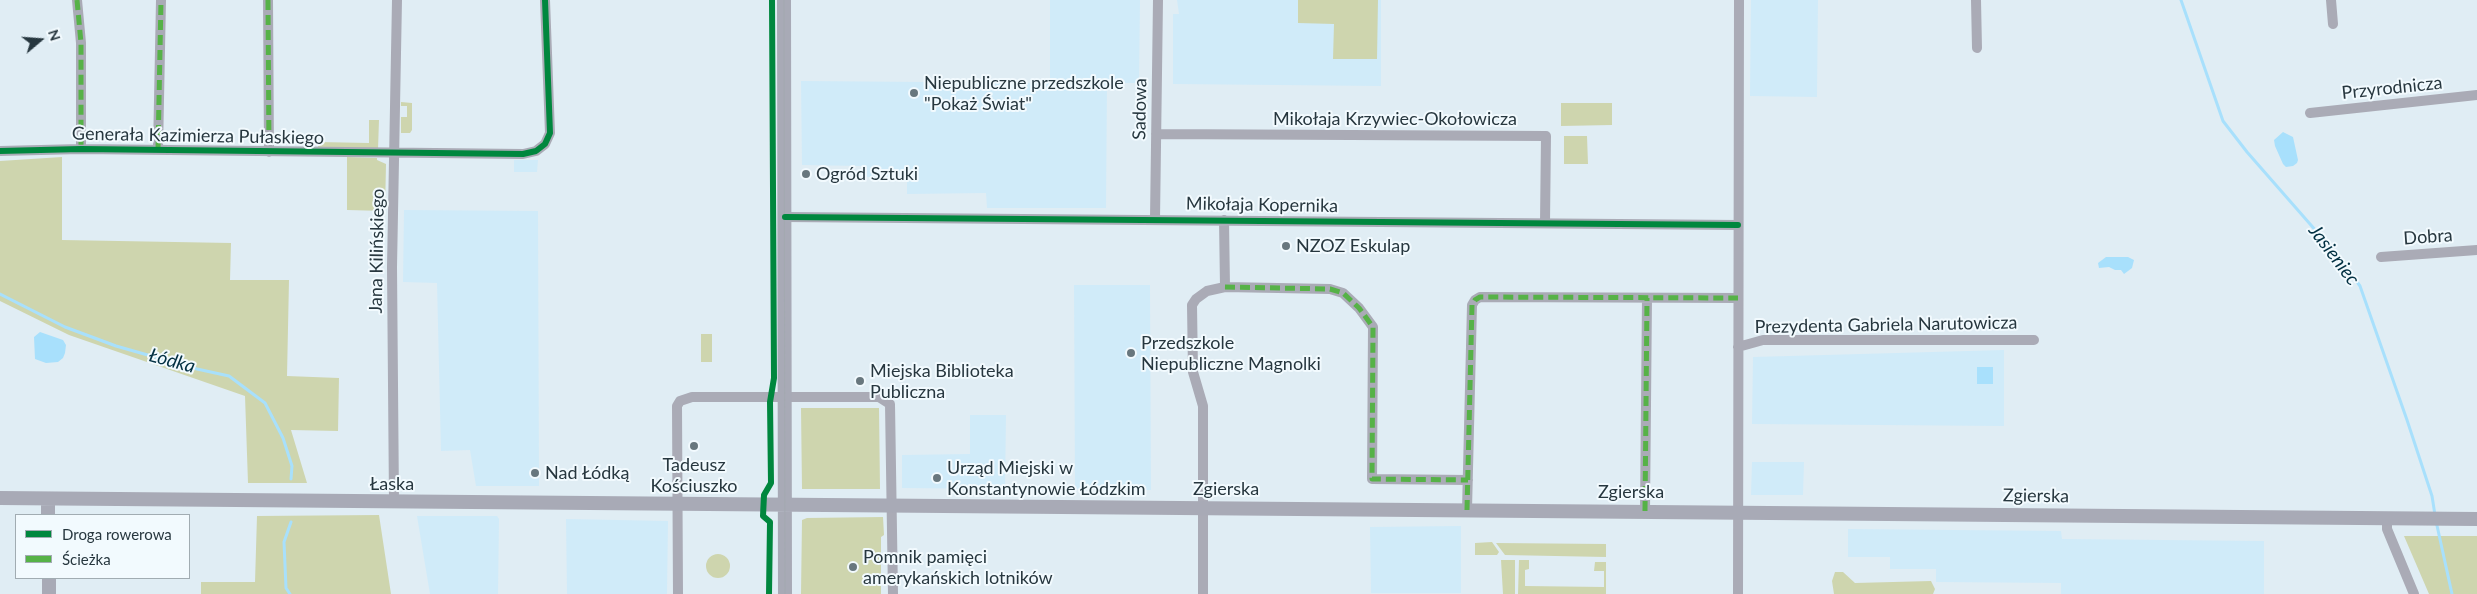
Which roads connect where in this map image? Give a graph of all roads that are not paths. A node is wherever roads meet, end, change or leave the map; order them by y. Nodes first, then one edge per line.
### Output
1 (77, 0) edge
2 (161, 0) edge
3 (268, 0) edge
4 (397, 0) edge
5 (545, 0) edge
6 (784, 0) edge
7 (1158, 0) edge
8 (1740, 0) edge
9 (1976, 0) edge
10 (2331, 0) edge
11 (2333, 24) dead end
12 (1977, 48) dead end
13 (2477, 95) edge
14 (2310, 113) dead end
15 (1156, 134) junction
16 (81, 149) junction
17 (158, 150) junction
18 (0, 151) edge
19 (269, 152) junction
20 (396, 153) junction
21 (785, 217) junction
22 (1155, 219) junction
23 (1224, 220) junction
24 (1545, 223) junction
25 (1738, 225) junction
26 (2477, 250) edge
27 (2381, 257) dead end
28 (1225, 287) junction
29 (1646, 298) junction
30 (1738, 298) junction
31 (2034, 340) dead end
32 (1738, 347) junction
33 (786, 396) junction
34 (1468, 480) junction
35 (0, 498) edge
36 (48, 499) junction
37 (394, 502) junction
38 (678, 503) junction
39 (784, 504) junction
40 (892, 506) junction
41 (1203, 508) junction
42 (1467, 510) junction
43 (1644, 511) junction
44 (1738, 512) junction
45 (48, 514) edge
46 (2387, 518) junction
47 (2477, 518) edge
48 (48, 579) edge
49 (49, 594) edge
50 (678, 594) edge
51 (785, 594) edge
52 (893, 594) edge
53 (1203, 594) edge
54 (1738, 594) edge
55 (2414, 594) edge

1 - 16 street
2 - 17 street
3 - 19 street
4 - 20 street, Jana Kilińskiego
5 - 20 street, Generała Kazimierza Pułaskiego
6 - 21 main road
7 - 15 street, Sadowa
8 - 25 street, Prezydenta Gabriela Narutowicza
9 - 12 street
10 - 11 street
13 - 14 street, Przyrodnicza
15 - 22 street, Sadowa
15 - 24 street, Mikołaja Krzywiec-Okołowicza
16 - 17 street, Generała Kazimierza Pułaskiego
16 - 18 street, Generała Kazimierza Pułaskiego
17 - 19 street, Generała Kazimierza Pułaskiego
19 - 20 street, Generała Kazimierza Pułaskiego
20 - 37 street, Jana Kilińskiego
21 - 22 street, Mikołaja Kopernika
21 - 33 main road
22 - 23 street, Mikołaja Kopernika
23 - 24 street, Mikołaja Kopernika
23 - 28 street
24 - 25 street, Mikołaja Kopernika
25 - 30 street, Prezydenta Gabriela Narutowicza
26 - 27 street, Dobra
28 - 34 street
28 - 41 street
29 - 30 street
29 - 34 street
29 - 43 street
30 - 32 street, Prezydenta Gabriela Narutowicza
31 - 32 street, Prezydenta Gabriela Narutowicza
32 - 44 street, Prezydenta Gabriela Narutowicza
33 - 38 street
33 - 39 main road
33 - 40 street
34 - 42 street
35 - 36 main road, Łaska
36 - 37 main road, Łaska
36 - 45 main road
37 - 38 main road, Łaska
38 - 39 main road, Łaska
38 - 50 street
39 - 40 main road, Zgierska
39 - 51 main road
40 - 41 main road, Zgierska
40 - 52 street
41 - 42 main road, Zgierska
41 - 53 street
42 - 43 main road, Zgierska
43 - 44 main road, Zgierska
44 - 46 main road, Zgierska
44 - 54 street, Prezydenta Gabriela Narutowicza
46 - 47 main road, Zgierska
46 - 55 street
48 - 49 main road

